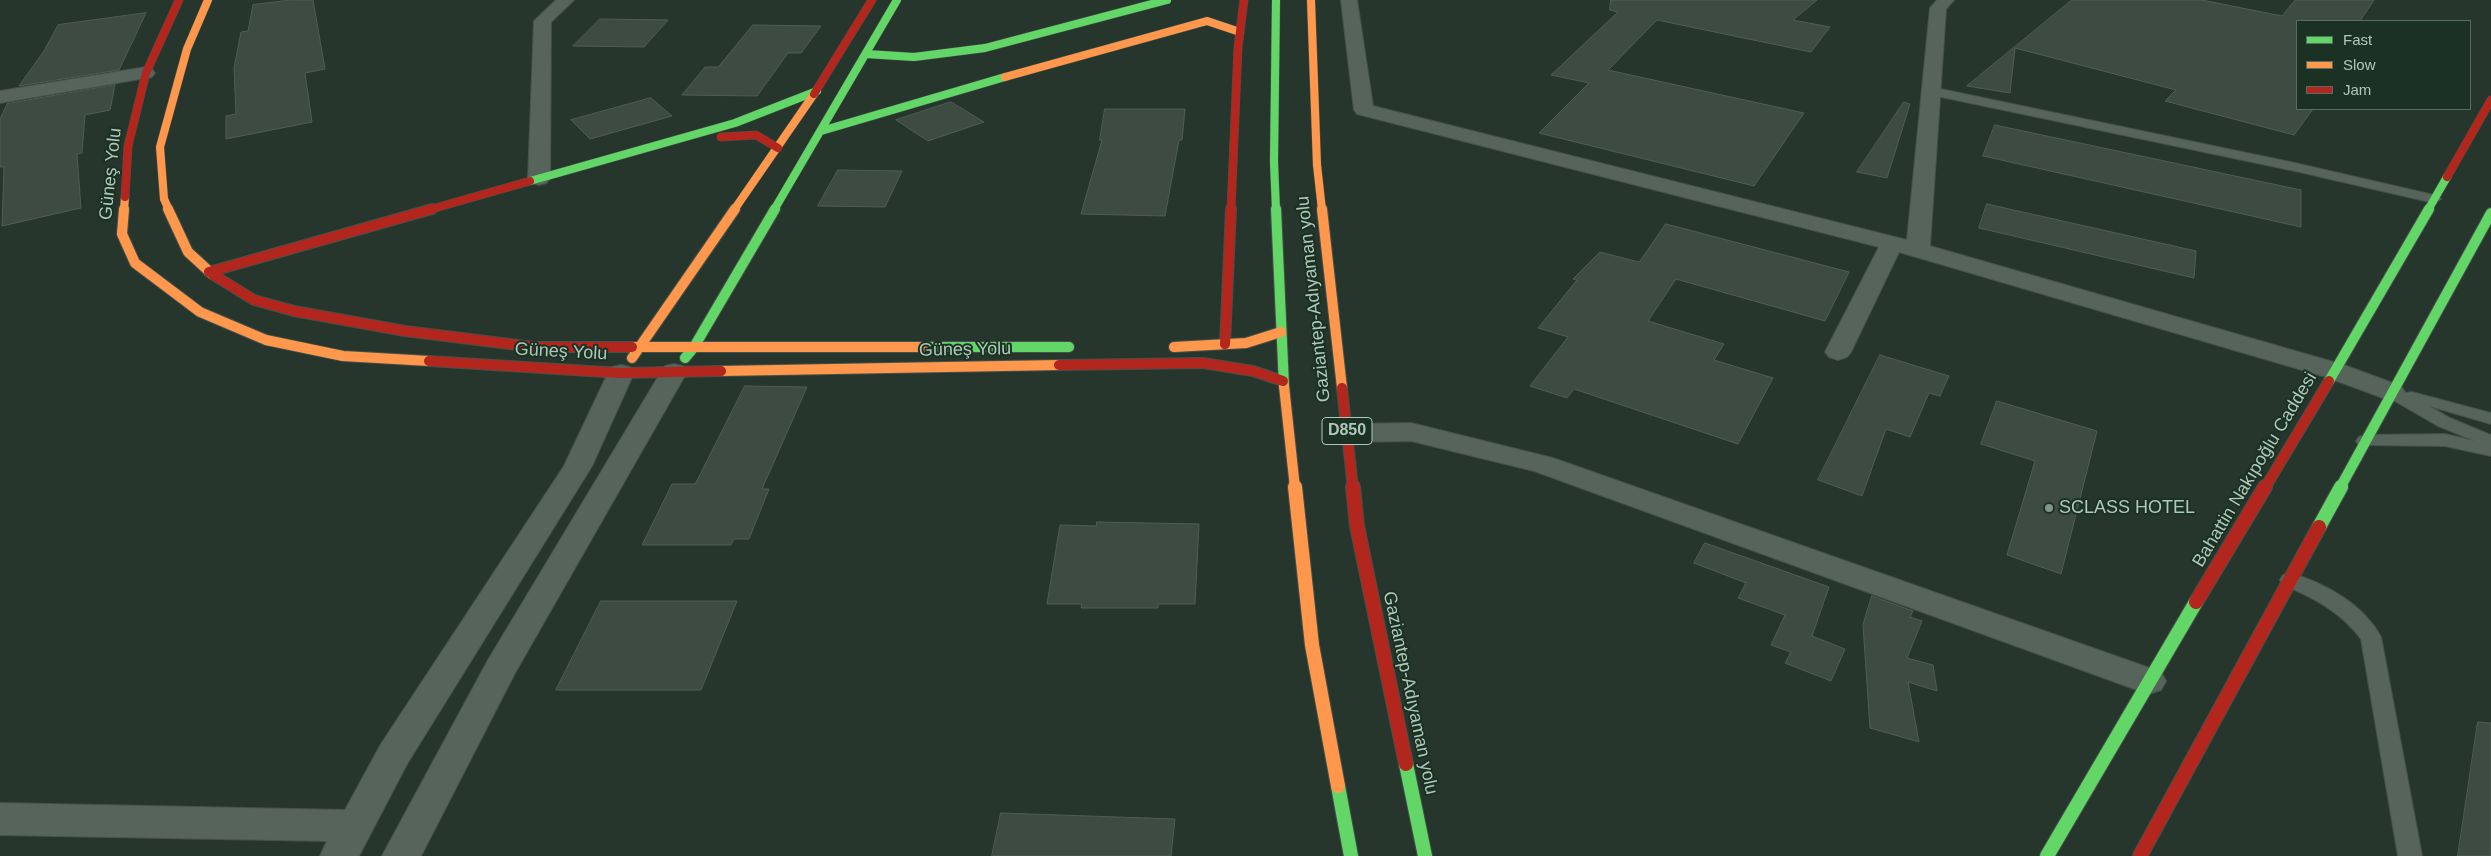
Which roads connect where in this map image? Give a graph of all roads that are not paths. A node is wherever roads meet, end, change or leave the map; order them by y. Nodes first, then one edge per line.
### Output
1 (179, 0) edge
2 (540, 0) edge
3 (566, 0) edge
4 (872, 0) edge
5 (897, 0) edge
6 (1167, 0) edge
7 (1244, 0) edge
8 (1276, 0) edge
9 (1310, 0) edge
10 (1349, 0) edge
11 (1946, 0) edge
12 (212, 1) edge
13 (543, 21) junction
14 (1240, 32) junction
15 (866, 54) junction
16 (146, 73) junction
17 (817, 91) junction
18 (1931, 91) junction
19 (0, 97) edge
20 (2491, 100) edge
21 (820, 131) junction
22 (778, 148) junction
23 (539, 179) junction
24 (2434, 199) junction
25 (2491, 213) edge
26 (442, 218) dead end
27 (2487, 228) edge
28 (1892, 244) junction
29 (1918, 250) junction
30 (208, 272) junction
31 (244, 277) dead end
32 (225, 282) junction
33 (1281, 332) junction
34 (1225, 344) junction
35 (639, 347) junction
36 (694, 347) junction
37 (1078, 347) dead end
38 (1166, 347) dead end
39 (1838, 352) dead end
40 (2335, 371) junction
41 (674, 372) junction
42 (621, 373) junction
43 (1283, 381) junction
44 (2392, 392) junction
45 (2491, 419) edge
46 (1347, 434) junction
47 (2365, 441) junction
48 (2491, 441) edge
49 (2491, 450) edge
50 (2290, 580) junction
51 (2148, 681) junction
52 (0, 819) edge
53 (347, 841) edge
54 (401, 856) edge
55 (1351, 856) edge
56 (1425, 856) edge
57 (2047, 856) edge
58 (2140, 856) edge
59 (2410, 856) edge

1 - 16 main road, Güneş Yolu
2 - 13 street
3 - 13 street
4 - 17 main road
5 - 15 main road
6 - 15 main road
7 - 14 main road
8 - 33 main road, Gaziantep-Adıyaman yolu
9 - 46 main road, Gaziantep-Adıyaman yolu / D850
10 - 28 street
11 - 18 street
12 - 30 main road, Güneş Yolu
13 - 23 street
14 - 21 main road
14 - 34 main road
15 - 21 main road
16 - 19 street
16 - 42 main road, Güneş Yolu
17 - 22 main road
17 - 23 main road
18 - 24 lane
18 - 29 street
20 - 24 main road, Bahattin Nakıpoğlu Caddesi
21 - 36 main road
22 - 26 main road
22 - 35 main road
23 - 30 main road
24 - 40 main road, Bahattin Nakıpoğlu Caddesi
25 - 27 main road
27 - 44 main road
28 - 29 street
28 - 39 street
29 - 40 street
30 - 32 main road, Güneş Yolu
31 - 32 main road
32 - 35 main road, Güneş Yolu
33 - 34 main road
33 - 43 main road, Gaziantep-Adıyaman yolu
34 - 38 main road
35 - 36 main road, Güneş Yolu
35 - 42 main road
36 - 37 main road, Güneş Yolu
36 - 41 main road
40 - 44 street
40 - 51 main road, Bahattin Nakıpoğlu Caddesi
41 - 42 main road, Güneş Yolu
41 - 43 main road, Güneş Yolu
41 - 54 street
42 - 53 street
43 - 55 main road, Gaziantep-Adıyaman yolu
44 - 45 lane
44 - 47 main road
44 - 48 lane
46 - 51 street
46 - 56 main road, Gaziantep-Adıyaman yolu / D850
47 - 49 lane
47 - 50 main road
50 - 58 main road
50 - 59 lane
51 - 57 main road, Bahattin Nakıpoğlu Caddesi
52 - 53 street

